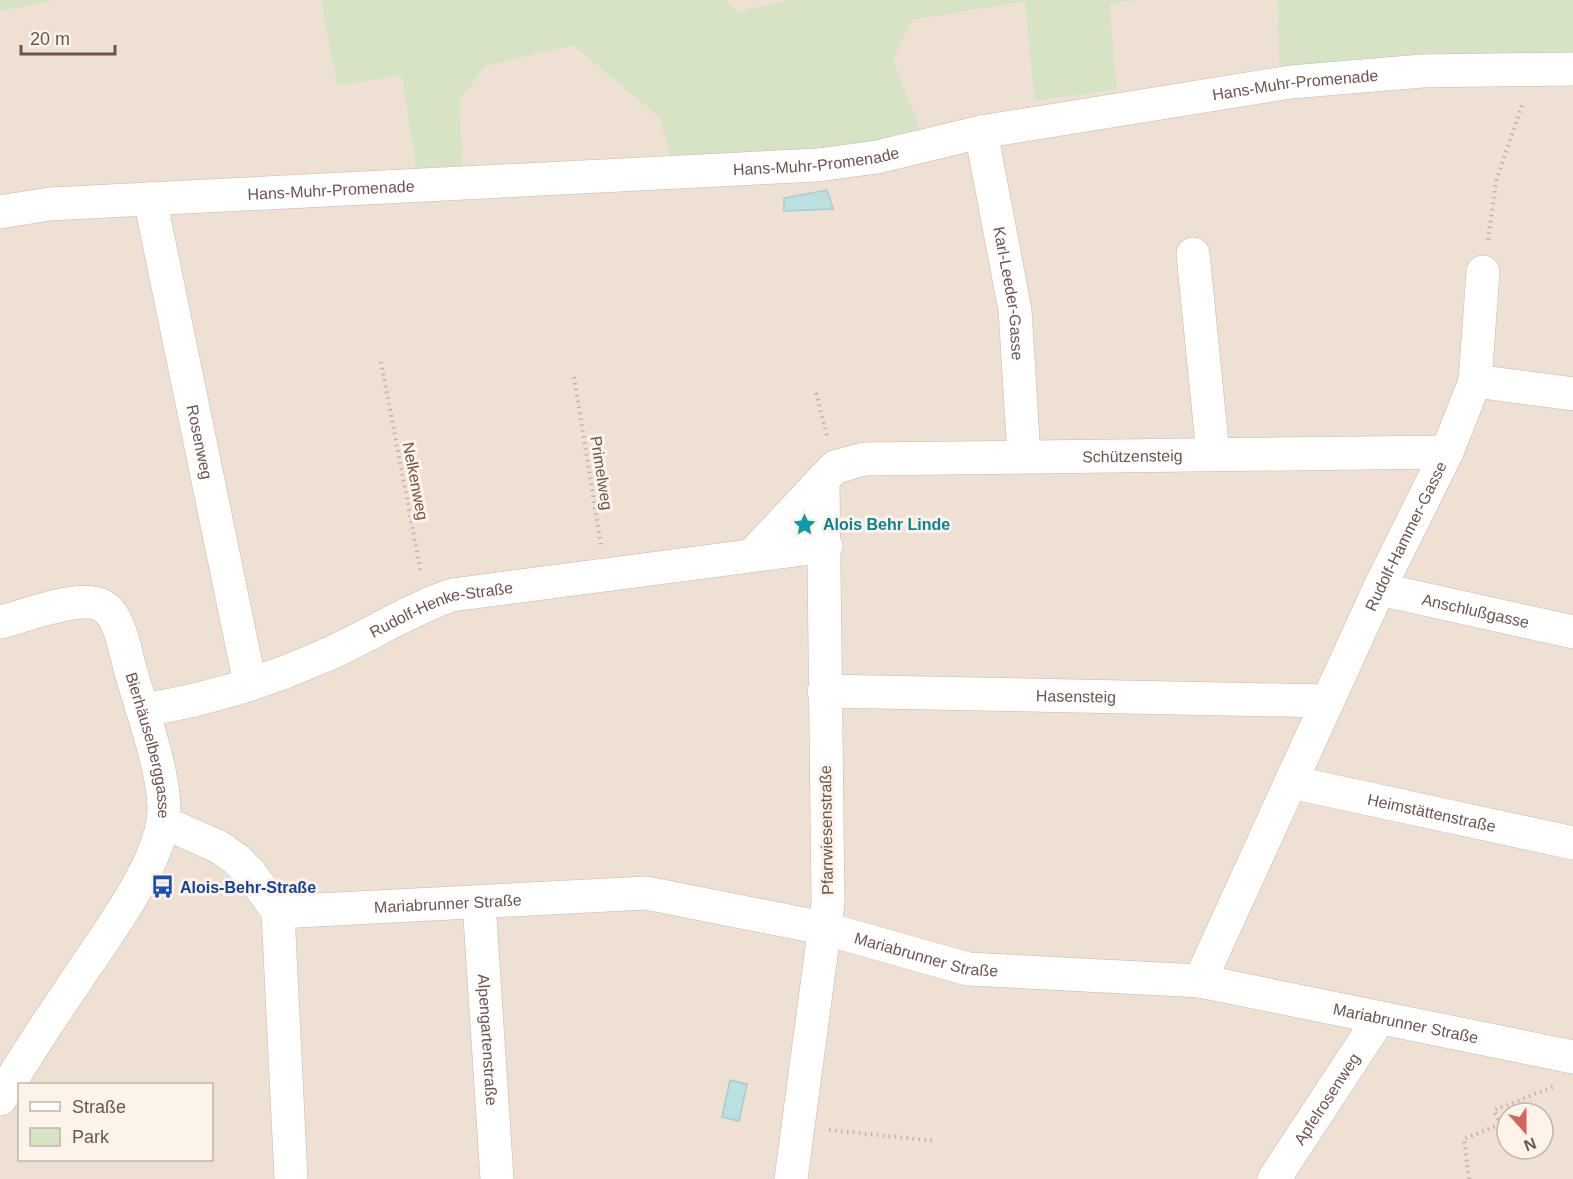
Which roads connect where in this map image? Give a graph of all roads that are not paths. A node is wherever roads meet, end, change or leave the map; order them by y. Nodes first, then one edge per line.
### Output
1 (1573, 69) edge
2 (981, 132) junction
3 (150, 199) junction
4 (0, 212) edge
5 (1192, 254) dead end
6 (1483, 272) road end
7 (1474, 381) junction
8 (1573, 394) edge
9 (1447, 452) junction
10 (1213, 454) junction
11 (1024, 456) junction
12 (829, 473) junction
13 (826, 546) junction
14 (753, 554) junction
15 (1379, 590) junction
16 (0, 622) edge
17 (1573, 632) edge
18 (250, 684) junction
19 (824, 691) junction
20 (1328, 701) junction
21 (142, 710) junction
22 (1291, 782) junction
23 (163, 822) junction
24 (1573, 843) edge
25 (479, 902) junction
26 (278, 912) junction
27 (823, 928) junction
28 (1200, 981) junction
29 (1379, 1019) junction
30 (27, 1055) junction
31 (1573, 1057) edge
32 (0, 1075) edge
33 (0, 1099) edge
34 (291, 1179) edge
35 (497, 1179) edge
36 (790, 1179) edge
37 (1274, 1179) edge

1 - 2 street, Hans-Muhr-Promenade
2 - 3 street, Hans-Muhr-Promenade
2 - 11 street, Karl-Leeder-Gasse
3 - 4 street, Hans-Muhr-Promenade
3 - 18 street, Rosenweg
5 - 10 street
6 - 7 street, Rudolf-Hammer-Gasse
7 - 8 street
7 - 9 street, Rudolf-Hammer-Gasse
9 - 10 street, Schützensteig
9 - 15 street, Rudolf-Hammer-Gasse
10 - 11 street, Schützensteig
11 - 12 street, Schützensteig
12 - 13 street, Pfarrwiesenstraße
12 - 14 street
13 - 14 street, Rudolf-Henke-Straße
13 - 19 street, Pfarrwiesenstraße
14 - 18 street, Rudolf-Henke-Straße
15 - 17 street, Anschlußgasse
15 - 20 street, Rudolf-Hammer-Gasse
16 - 21 street, Bierhäuselberggasse
18 - 21 street, Rudolf-Henke-Straße
19 - 20 street, Hasensteig
19 - 27 street, Pfarrwiesenstraße
20 - 22 street, Rudolf-Hammer-Gasse
21 - 23 street, Bierhäuselberggasse
22 - 24 street, Heimstättenstraße
22 - 28 street, Rudolf-Hammer-Gasse
23 - 26 street
23 - 30 street, Bierhäuselberggasse
25 - 26 street, Mariabrunner Straße
25 - 27 street, Mariabrunner Straße
25 - 35 street, Alpengartenstraße
26 - 34 street
27 - 28 street, Mariabrunner Straße
27 - 36 street, Pfarrwiesenstraße
28 - 29 street, Mariabrunner Straße
29 - 31 street, Mariabrunner Straße
29 - 37 street, Apfelrosenweg
30 - 32 street
30 - 33 street, Bierhäuselberggasse

